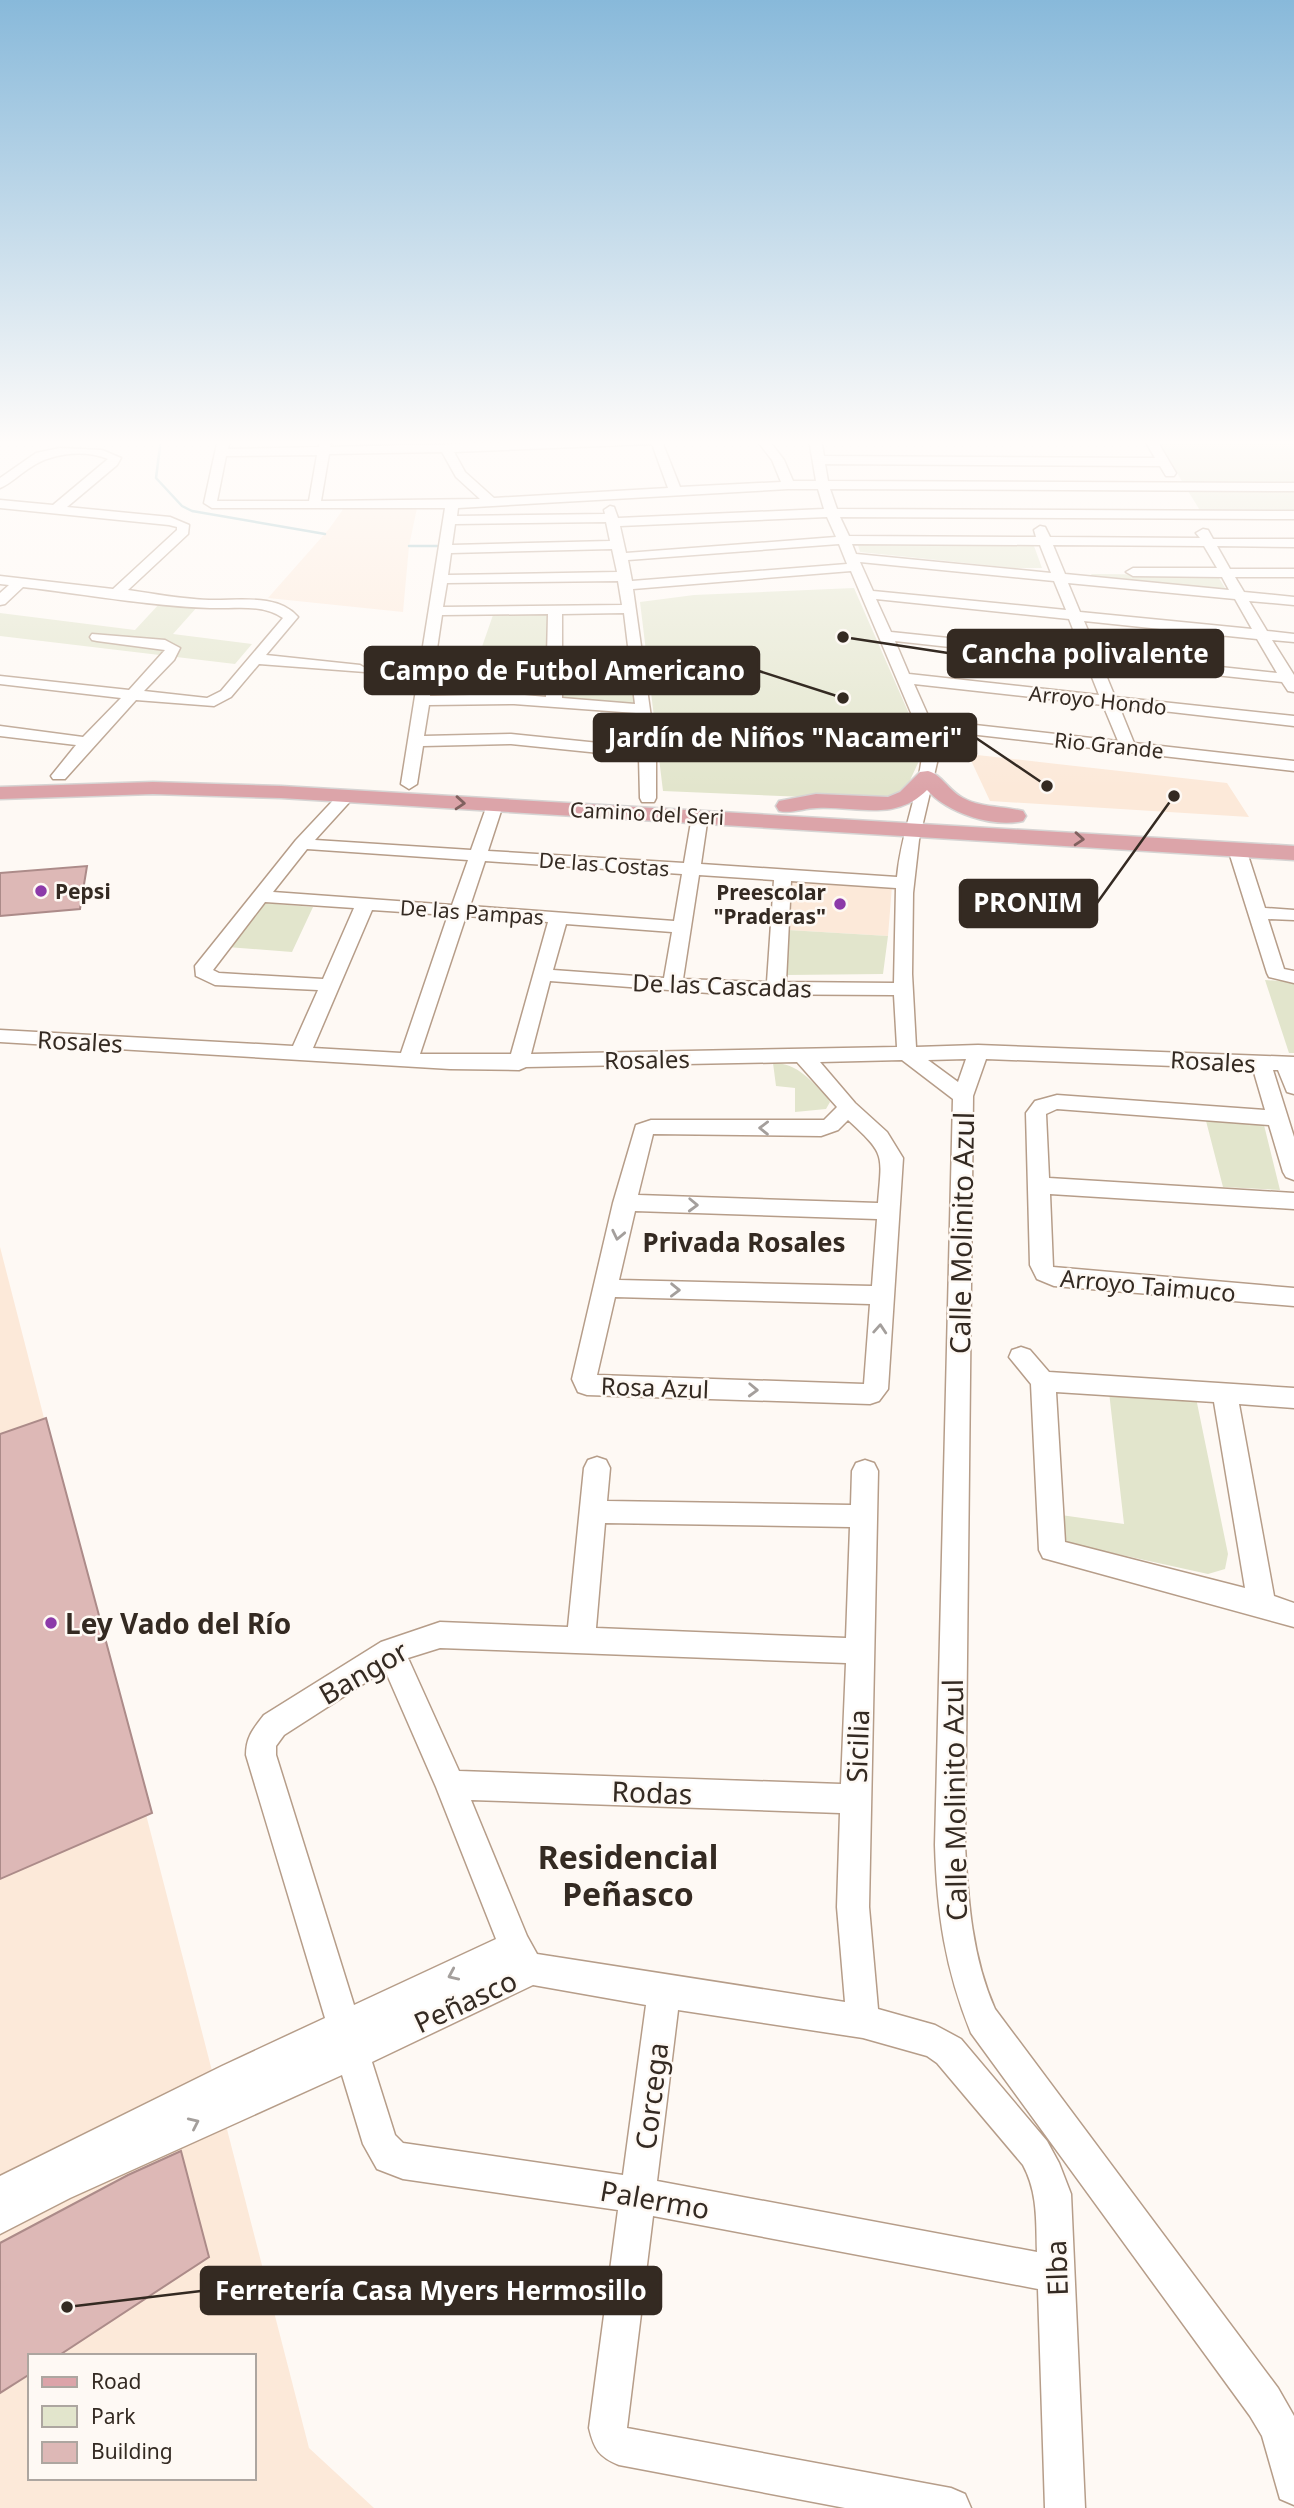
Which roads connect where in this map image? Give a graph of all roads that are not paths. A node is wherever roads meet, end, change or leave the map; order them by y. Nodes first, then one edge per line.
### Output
1 (157, 556) edge
2 (444, 556) edge
3 (621, 556) edge
4 (850, 556) edge
5 (1051, 556) edge
6 (1217, 556) edge
7 (853, 562) junction
8 (0, 571) edge
9 (1226, 572) junction
10 (1294, 572) edge
11 (1059, 574) junction
12 (440, 579) junction
13 (0, 580) edge
14 (626, 580) junction
15 (19, 583) junction
16 (121, 589) junction
17 (865, 594) junction
18 (1240, 596) junction
19 (0, 601) edge
20 (1294, 601) edge
21 (631, 609) junction
22 (555, 610) junction
23 (436, 611) junction
24 (1076, 616) junction
25 (1263, 635) junction
26 (97, 636) dead end
27 (884, 636) junction
28 (1294, 638) edge
29 (173, 648) joint
30 (257, 659) junction
31 (1094, 659) junction
32 (360, 669) dead end
33 (903, 678) junction
34 (0, 680) edge
35 (1292, 682) edge
36 (132, 696) junction
37 (423, 701) junction
38 (555, 701) junction
39 (1110, 701) junction
40 (643, 709) junction
41 (1294, 722) edge
42 (924, 724) junction
43 (0, 731) edge
44 (416, 741) junction
45 (87, 742) junction
46 (1128, 747) junction
47 (648, 753) junction
48 (1294, 766) edge
49 (59, 776) junction
50 (928, 777) junction
51 (0, 778) edge
52 (409, 784) junction
53 (0, 793) edge
54 (347, 796) junction
55 (648, 798) junction
56 (495, 805) junction
57 (787, 806) junction
58 (700, 816) junction
59 (915, 821) junction
60 (1055, 821) junction
61 (1294, 836) edge
62 (302, 844) junction
63 (1237, 849) junction
64 (1294, 853) edge
65 (478, 856) junction
66 (692, 869) junction
67 (783, 875) junction
68 (906, 883) junction
69 (260, 896) junction
70 (365, 904) junction
71 (460, 911) junction
72 (1257, 913) junction
73 (1294, 915) edge
74 (558, 918) junction
75 (684, 927) junction
76 (542, 975) junction
77 (1287, 976) edge
78 (673, 984) junction
79 (330, 985) junction
80 (776, 988) junction
81 (903, 989) junction
82 (0, 1036) edge
83 (978, 1052) junction
84 (300, 1054) junction
85 (907, 1054) junction
86 (802, 1055) junction
87 (408, 1060) junction
88 (519, 1063) junction
89 (1261, 1063) junction
90 (1290, 1064) edge
91 (1294, 1087) edge
92 (963, 1096) junction
93 (848, 1108) junction
94 (1277, 1118) junction
95 (1294, 1172) edge
96 (1037, 1185) junction
97 (1294, 1201) edge
98 (624, 1203) junction
99 (888, 1211) junction
100 (606, 1288) junction
101 (882, 1295) junction
102 (1290, 1300) edge
103 (1021, 1356) dead end
104 (1043, 1381) junction
105 (1225, 1394) junction
106 (1294, 1398) edge
107 (597, 1468) dead end
108 (865, 1471) dead end
109 (593, 1512) junction
110 (865, 1516) junction
111 (1262, 1605) junction
112 (1294, 1615) edge
113 (580, 1639) junction
114 (391, 1651) junction
115 (861, 1651) junction
116 (450, 1784) junction
117 (855, 1799) junction
118 (523, 1958) junction
119 (664, 1992) junction
120 (863, 2021) junction
121 (350, 2040) junction
122 (958, 2059) joint
123 (57, 2177) junction
124 (0, 2195) edge
125 (639, 2195) junction
126 (0, 2216) edge
127 (1056, 2274) junction
128 (1294, 2485) edge
129 (951, 2508) edge
130 (1065, 2508) edge

1 - 16 street
2 - 12 street
3 - 14 street
4 - 7 street
5 - 11 street
6 - 9 street
7 - 11 street
7 - 14 street
7 - 17 street
8 - 16 street
9 - 10 street
9 - 11 street
9 - 18 street
11 - 18 street
11 - 24 street
12 - 14 street
12 - 23 street
13 - 15 street
14 - 21 street
15 - 16 street
15 - 19 street
16 - 30 street
17 - 24 street
17 - 27 street
18 - 20 street
18 - 25 street
21 - 22 street
21 - 40 street
22 - 23 street
22 - 38 street
23 - 37 street
24 - 25 street
24 - 31 street
25 - 28 street
25 - 35 street
26 - 29 street
27 - 31 street
27 - 33 street
29 - 36 street
30 - 32 street
30 - 36 street
31 - 35 street
31 - 39 street
33 - 39 street, Arroyo Hondo
33 - 42 street
34 - 36 street
36 - 45 street
37 - 38 street
37 - 44 street
38 - 40 street
39 - 41 street, Arroyo Hondo
39 - 46 street
40 - 47 street
42 - 46 street, Rio Grande
42 - 50 street
43 - 45 street
44 - 47 street
44 - 52 street
45 - 49 street
46 - 48 street, Rio Grande
47 - 55 street
49 - 51 main road, Camino del Seri
49 - 52 main road, Camino del Seri
50 - 57 main road
50 - 59 street
50 - 60 main road
52 - 55 main road, Camino del Seri
53 - 54 main road, Camino del Seri
54 -> 56 main road, Camino del Seri
54 - 62 street
55 - 57 main road, Camino del Seri
56 - 58 main road, Camino del Seri
56 - 65 street
57 - 59 main road, Camino del Seri
58 - 59 main road, Camino del Seri
58 - 66 street
59 - 60 main road, Camino del Seri
59 -> 63 main road, Camino del Seri
59 - 68 street
60 - 61 main road, Camino del Seri
62 - 65 street, De las Costas
62 - 69 street
63 - 64 main road, Camino del Seri
63 - 72 street
65 - 66 street, De las Costas
65 - 71 street
66 - 67 street, De las Costas
66 - 75 street
67 - 68 street, De las Costas
67 - 80 street
68 - 81 street
69 - 70 street, De las Pampas
69 - 79 street
70 - 71 street, De las Pampas
70 - 79 street
71 - 74 street, De las Pampas
71 - 87 street
72 - 73 street
72 - 77 street
74 - 75 street, De las Pampas
74 - 76 street
75 - 78 street
76 - 78 street, De las Cascadas
76 - 88 street
78 - 80 street, De las Cascadas
79 - 84 street
80 - 81 street, De las Cascadas
81 - 85 street
82 - 84 street, Rosales
83 - 85 street, Rosales
83 - 89 street, Rosales
83 - 92 street, Calle Molinito Azul
84 - 87 street, Rosales
85 - 86 street, Rosales
85 - 92 street, Calle Molinito Azul
86 - 88 street, Rosales
86 - 93 street
87 - 88 street, Rosales
89 - 90 street, Rosales
89 - 94 street
90 - 91 street
92 - 128 street, Calle Molinito Azul
93 -> 98 street, Rosa Azul
93 - 99 street
94 - 95 street
94 - 96 street, Arroyo Taimuco
96 - 97 street
96 - 102 street, Arroyo Taimuco
98 -> 99 street
98 -> 100 street, Rosa Azul
99 - 101 street
100 -> 101 street
100 -> 101 street, Rosa Azul
103 - 104 street
104 - 105 street
104 - 111 street
105 - 106 street
105 - 111 street
107 - 109 street
108 - 110 street, Sicilia
109 - 110 street
109 - 113 street
110 - 115 street, Sicilia
111 - 112 street
113 - 114 street, Bangor
113 - 115 street, Bangor
114 - 116 street
114 - 121 street, Bangor
115 - 117 street, Sicilia
116 - 117 street, Rodas
116 - 118 street
117 - 120 street, Sicilia
118 - 119 street, Peñasco
118 - 121 street, Peñasco
119 - 120 street, Peñasco
119 - 125 street, Corcega
120 - 122 street, Peñasco
121 - 123 street, Peñasco
121 - 125 street, Palermo
122 - 127 street, Elba
123 - 124 street, Peñasco
123 - 126 street, Peñasco
125 - 127 street, Palermo
125 - 129 street, Corcega
127 - 130 street, Elba

